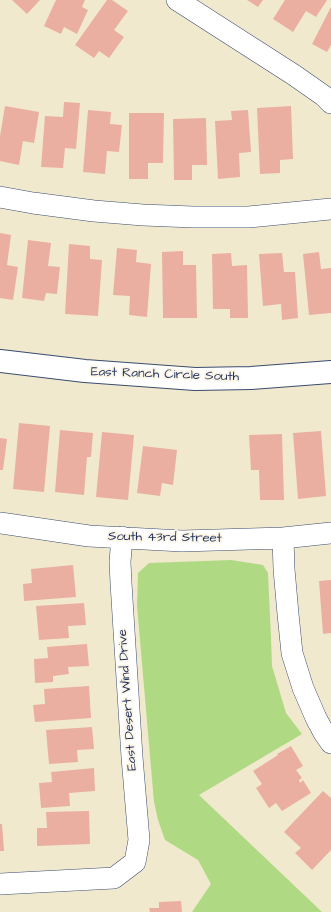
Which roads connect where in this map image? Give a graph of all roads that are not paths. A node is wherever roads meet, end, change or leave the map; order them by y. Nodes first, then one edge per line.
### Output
1 (178, 0) edge
2 (331, 103) edge
3 (0, 197) edge
4 (331, 209) edge
5 (0, 361) edge
6 (331, 372) edge
7 (0, 523) edge
8 (331, 534) edge
9 (122, 538) junction
10 (283, 538) junction
11 (331, 743) edge
12 (0, 884) edge

1 - 2 street
3 - 4 street
5 - 6 street, East Ranch Circle South
7 - 9 street, South 43rd Street
8 - 10 street, South 43rd Street
9 - 10 street, South 43rd Street
9 - 12 street, East Desert Wind Drive
10 - 11 street

